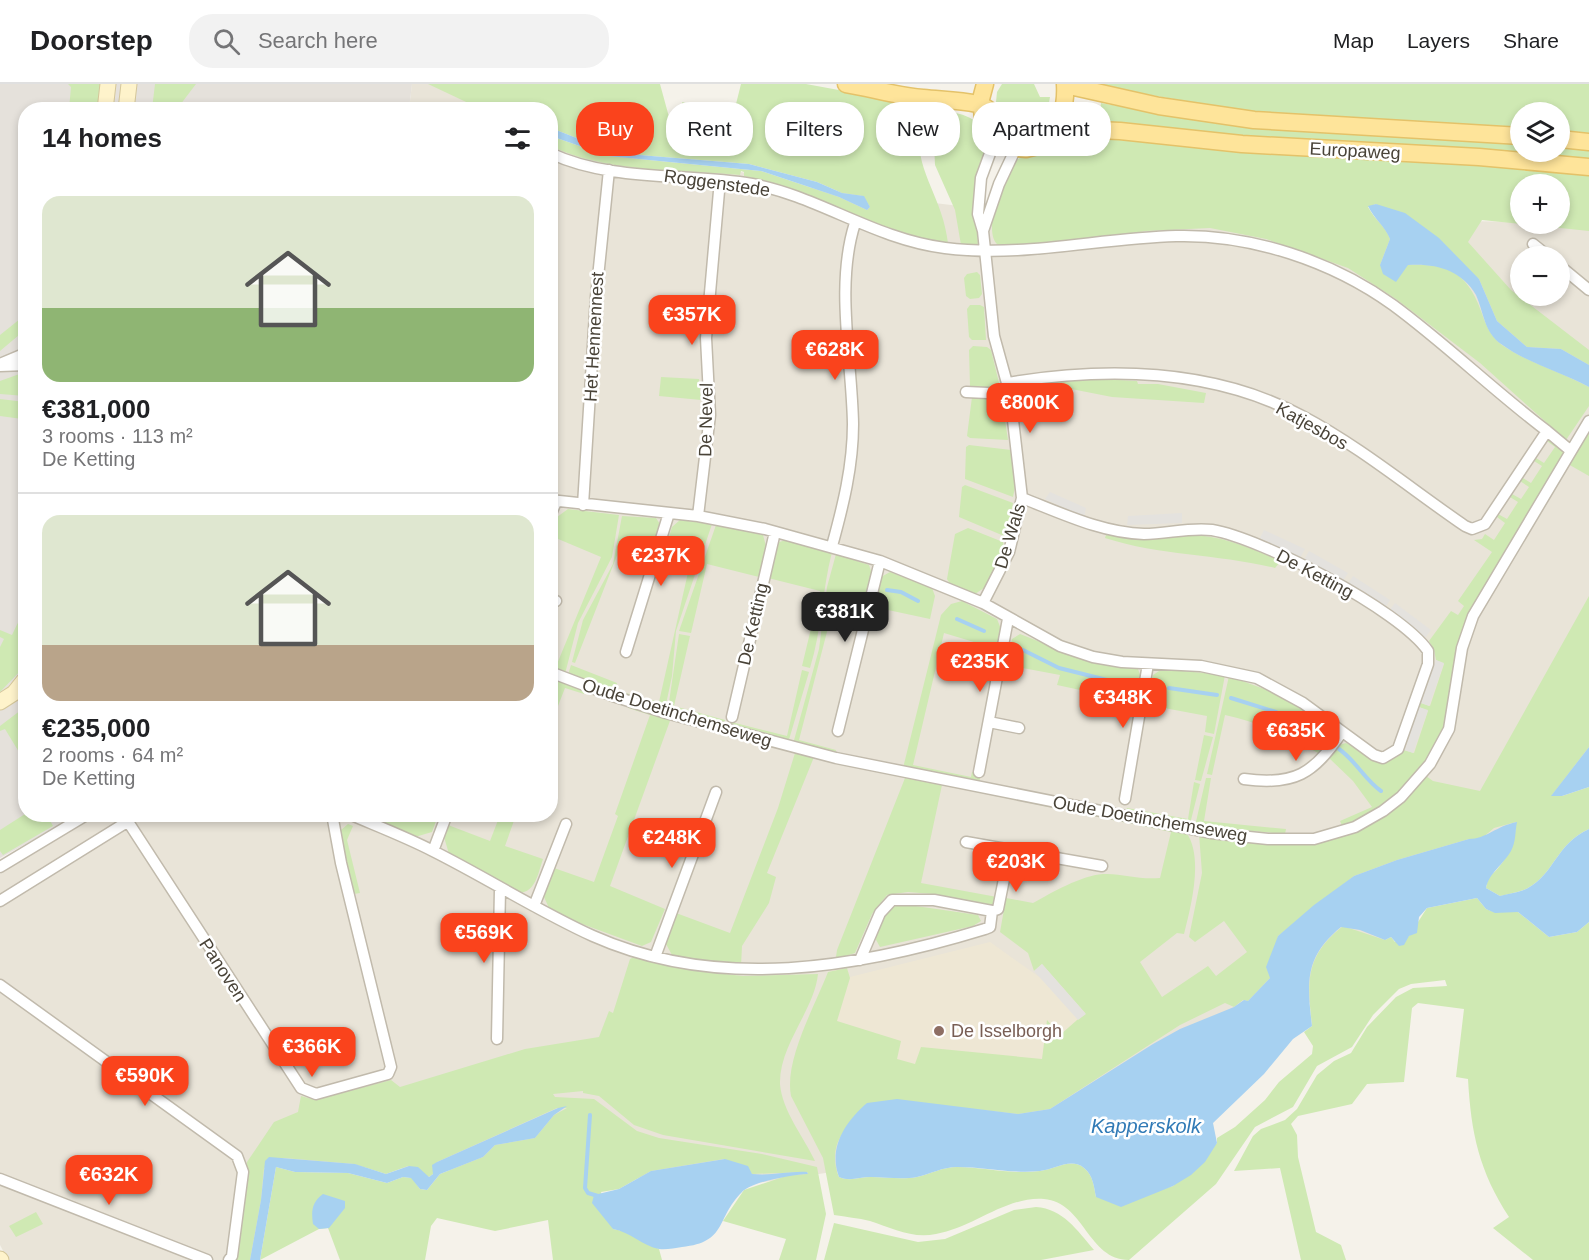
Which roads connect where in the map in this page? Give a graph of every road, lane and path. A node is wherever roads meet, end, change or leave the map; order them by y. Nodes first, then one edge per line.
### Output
1 (108, 84) edge
2 (129, 84) edge
3 (846, 84) edge
4 (985, 84) edge
5 (1062, 86) edge
6 (106, 102) edge
7 (127, 102) edge
8 (983, 102) edge
9 (1065, 102) edge
10 (972, 111) edge
11 (1111, 131) edge
12 (1510, 135) edge
13 (1570, 141) edge
14 (1589, 142) edge
15 (989, 156) edge
16 (1013, 156) edge
17 (558, 157) edge
18 (1589, 167) edge
19 (609, 170) junction
20 (720, 180) junction
21 (855, 223) junction
22 (983, 231) junction
23 (1533, 244) dead end
24 (1536, 246) edge
25 (985, 252) junction
26 (1570, 274) edge
27 (1589, 290) edge
28 (18, 357) edge
29 (0, 365) edge
30 (18, 365) edge
31 (1008, 389) junction
32 (966, 393) dead end
33 (1589, 421) edge
34 (1547, 431) junction
35 (1571, 451) junction
36 (1022, 498) junction
37 (558, 502) edge
38 (583, 505) junction
39 (669, 513) junction
40 (698, 516) junction
41 (775, 532) junction
42 (832, 546) junction
43 (880, 561) junction
44 (983, 603) junction
45 (1008, 619) junction
46 (626, 652) dead end
47 (1148, 664) junction
48 (558, 675) edge
49 (18, 688) edge
50 (0, 702) edge
51 (732, 717) dead end
52 (989, 722) junction
53 (1019, 728) dead end
54 (838, 731) dead end
55 (1342, 732) junction
56 (979, 771) dead end
57 (1244, 779) dead end
58 (716, 792) dead end
59 (1125, 799) dead end
60 (75, 822) edge
61 (119, 822) edge
62 (128, 822) edge
63 (333, 822) edge
64 (367, 822) edge
65 (444, 822) edge
66 (566, 824) dead end
67 (966, 842) dead end
68 (1010, 849) junction
69 (433, 851) junction
70 (1102, 866) dead end
71 (0, 867) edge
72 (500, 889) junction
73 (0, 901) edge
74 (534, 906) junction
75 (992, 911) junction
76 (655, 957) junction
77 (860, 960) junction
78 (0, 985) edge
79 (497, 1039) dead end
80 (0, 1179) edge
81 (207, 1260) edge
82 (229, 1260) edge

1 - 6 main road
2 - 7 main road
3 - 10 main road
4 - 8 main road
5 - 9 main road
5 - 12 main road, Europaweg
11 - 18 main road, Europaweg
13 - 14 main road
15 - 22 street, De Wals
16 - 22 street, De Wals
17 - 19 street, Roggenstede
19 - 20 street, Roggenstede
19 - 38 street, Het Hennennest
20 - 21 street, Roggenstede
20 - 40 street, De Nevel
21 - 25 street, Roggenstede
21 - 42 street
22 - 25 street, De Wals
23 - 24 street
25 - 31 street, De Wals
25 - 34 street
26 - 27 street
28 - 29 street
29 - 30 street
31 - 32 street
31 - 34 street, Katjesbos
31 - 36 street, De Wals
33 - 35 street, Oude Doetinchemseweg
34 - 35 street
35 - 48 street, Oude Doetinchemseweg
36 - 44 street, De Wals
36 - 55 street, De Ketting
37 - 38 street, De Ketting
38 - 39 street, De Ketting
39 - 40 street, De Ketting
39 - 46 street
40 - 41 street, De Ketting
41 - 42 street, De Ketting
41 - 51 street, De Ketting
42 - 43 street, De Ketting
43 - 44 street, De Ketting
43 - 54 street
44 - 45 street, De Ketting
45 - 47 street, De Ketting
45 - 52 street
47 - 55 street, De Ketting
47 - 59 street
49 - 50 main road
52 - 53 street
52 - 56 street
55 - 57 street
58 - 76 street
60 - 71 street
61 - 73 street, Panoven
62 - 63 street, Panoven
64 - 69 street
65 - 69 street
66 - 74 street
67 - 68 street
68 - 70 street
68 - 75 street
69 - 72 street
72 - 74 street
72 - 79 street
74 - 76 street
75 - 77 street
75 - 77 street
76 - 77 street
78 - 82 street
80 - 81 street

